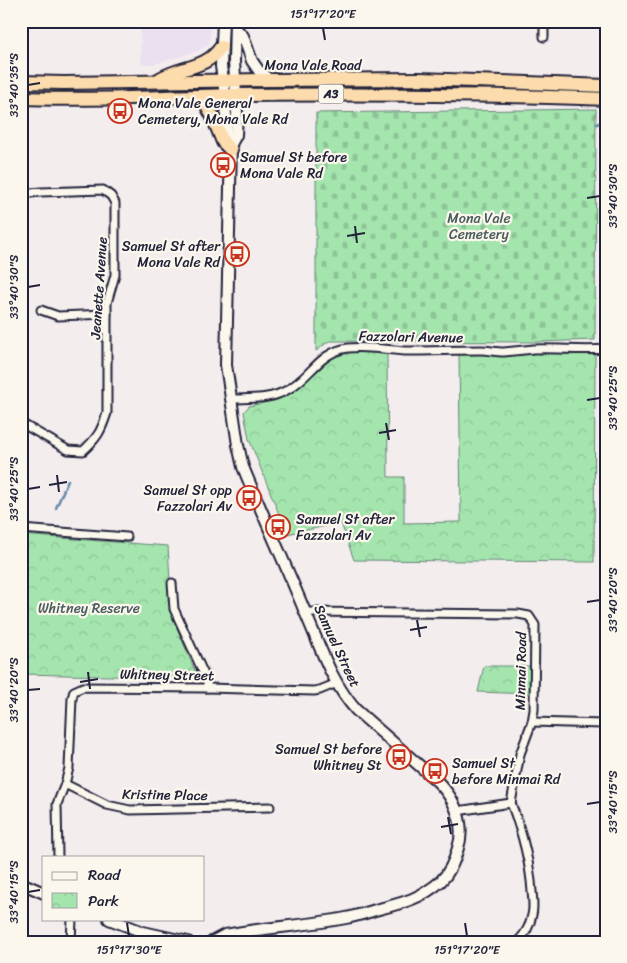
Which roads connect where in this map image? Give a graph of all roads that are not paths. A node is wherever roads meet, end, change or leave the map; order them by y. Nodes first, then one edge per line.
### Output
1 (223, 21) edge
2 (544, 21) edge
3 (235, 24) edge
4 (544, 37) dead end
5 (221, 47) junction
6 (229, 80) junction
7 (270, 80) junction
8 (21, 82) edge
9 (156, 82) junction
10 (606, 86) edge
11 (231, 95) junction
12 (199, 96) junction
13 (21, 98) edge
14 (606, 99) edge
15 (231, 147) junction
16 (21, 194) edge
17 (41, 310) dead end
18 (107, 314) junction
19 (606, 349) edge
20 (232, 399) junction
21 (21, 423) edge
22 (21, 529) edge
23 (127, 537) dead end
24 (172, 583) dead end
25 (306, 612) junction
26 (337, 683) junction
27 (207, 688) junction
28 (532, 722) junction
29 (603, 724) dead end
30 (65, 784) junction
31 (511, 803) junction
32 (270, 807) dead end
33 (457, 811) junction
34 (58, 856) edge
35 (21, 883) edge
36 (42, 892) edge
37 (72, 920) edge
38 (111, 920) edge
39 (141, 937) edge
40 (71, 942) edge
41 (188, 942) edge
42 (212, 942) edge
43 (518, 942) edge

1 - 5 street
2 - 4 street
3 - 6 street
3 - 7 street
5 - 6 street
5 - 9 highway
6 - 7 highway, Mona Vale Road / A3
6 - 9 highway, Mona Vale Road / A3
6 - 11 street, Samuel Street
7 - 10 highway, Mona Vale Road / A3
8 - 9 highway, Mona Vale Road / A3
11 - 12 highway, Mona Vale Road / A3
11 - 14 highway, Mona Vale Road / A3
11 - 15 street, Samuel Street
12 - 13 highway, Mona Vale Road / A3
12 - 15 highway
15 - 20 street, Samuel Street
16 - 18 street, Jeanette Avenue
17 - 18 street
18 - 21 street, Jeanette Avenue
19 - 20 street, Fazzolari Avenue
20 - 25 street, Samuel Street
22 - 23 street
24 - 27 street
25 - 26 street, Samuel Street
25 - 28 street, Minmai Road
26 - 27 street, Whitney Street
26 - 33 street, Samuel Street
27 - 30 street, Whitney Street
28 - 29 street
28 - 31 street, Minmai Road
30 - 32 street, Kristine Place
30 - 34 street, Whitney Street
31 - 33 street
31 - 43 street
33 - 42 street, Samuel Street
35 - 36 street
37 - 40 street
38 - 39 street
39 - 41 street

